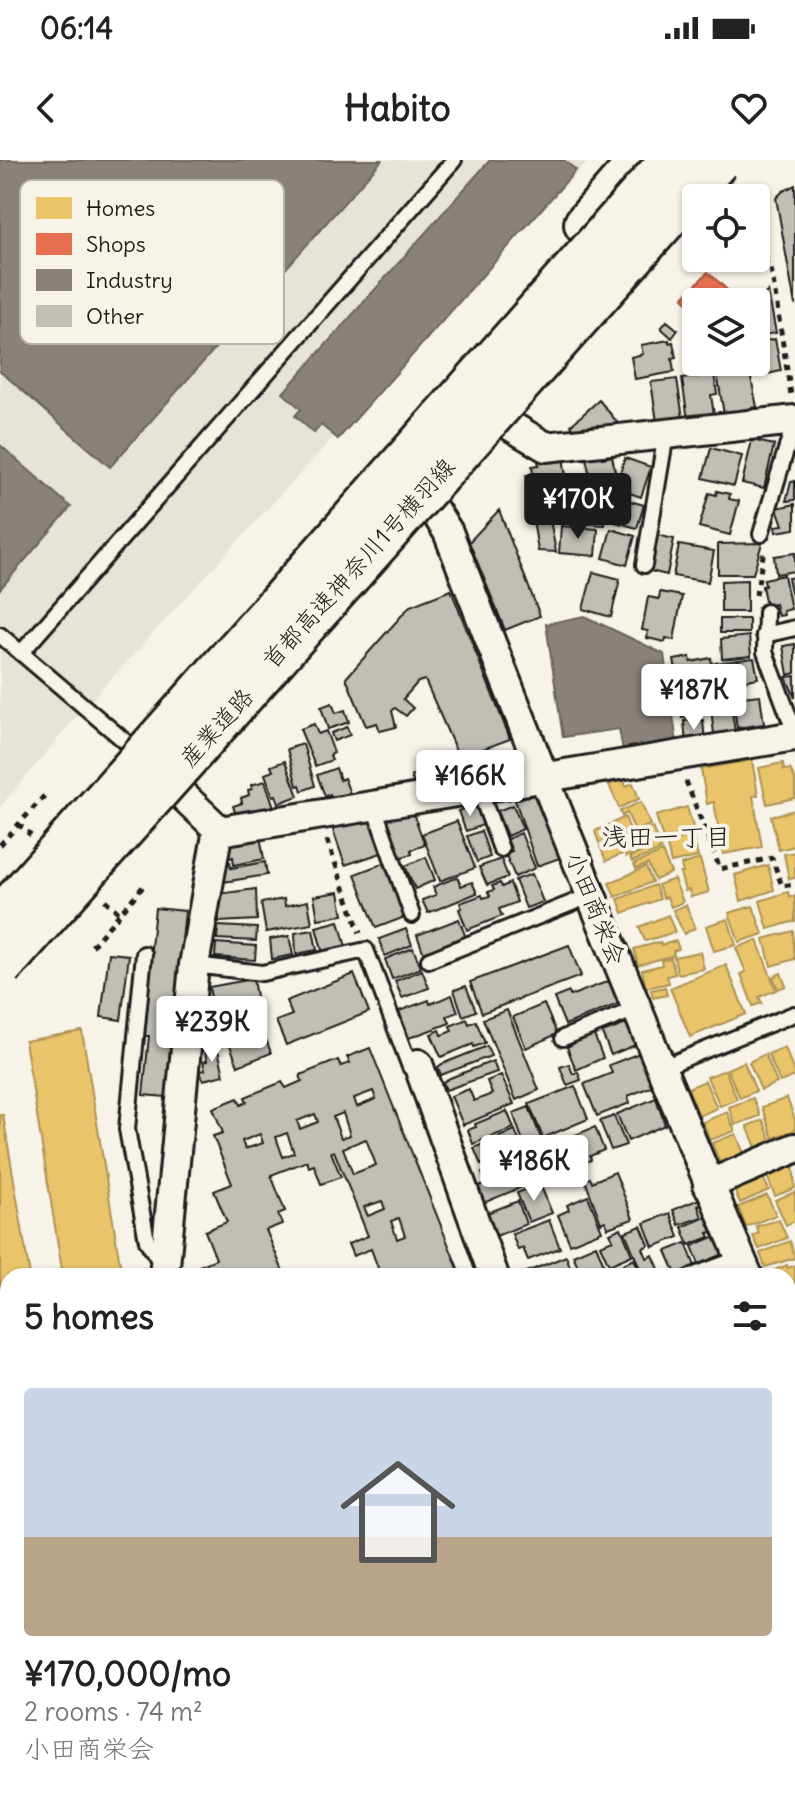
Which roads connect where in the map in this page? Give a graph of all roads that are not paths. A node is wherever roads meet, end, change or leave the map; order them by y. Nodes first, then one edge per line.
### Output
1 (454, 160) edge
2 (643, 160) edge
3 (673, 160) edge
4 (717, 160) edge
5 (726, 160) edge
6 (496, 417) junction
7 (795, 420) edge
8 (666, 434) junction
9 (425, 496) junction
10 (761, 534) road end
11 (644, 565) dead end
12 (766, 612) road end
13 (795, 628) edge
14 (0, 635) edge
15 (764, 635) junction
16 (21, 653) junction
17 (795, 734) edge
18 (148, 762) junction
19 (542, 777) junction
20 (479, 789) junction
21 (373, 804) junction
22 (219, 830) junction
23 (501, 849) dead end
24 (592, 895) junction
25 (0, 899) edge
26 (412, 915) dead end
27 (0, 920) edge
28 (144, 954) dead end
29 (429, 960) dead end
30 (194, 965) junction
31 (0, 966) edge
32 (0, 977) edge
33 (636, 1009) junction
34 (794, 1014) edge
35 (563, 1038) dead end
36 (418, 1064) joint
37 (661, 1068) junction
38 (795, 1148) edge
39 (708, 1185) junction
40 (744, 1267) edge
41 (163, 1268) edge
42 (165, 1268) edge
43 (491, 1268) edge

1 - 16 lane
2 - 18 main road, 産業道路
3 - 27 main road, 首都高速神奈川1号横羽線, bridge
4 - 31 main road, 首都高速神奈川1号横羽線, bridge
5 - 6 main road, 産業道路
6 - 8 street
6 - 9 main road, 産業道路
7 - 8 street
7 - 10 lane
8 - 11 lane
9 - 18 main road, 産業道路
9 - 19 street, 小田商栄会
12 - 15 lane
13 - 15 lane
14 - 16 lane
15 - 17 lane
16 - 18 lane
17 - 19 street
18 - 22 street
18 - 25 main road, 産業道路
18 - 32 main road, 産業道路
19 - 20 street
19 - 24 street, 小田商栄会
20 - 21 street
20 - 23 lane
21 - 22 street
21 - 26 lane
22 - 30 street
24 - 29 lane
24 - 33 street, 小田商栄会
28 - 41 lane
30 - 36 lane
30 - 42 street
33 - 35 lane
33 - 37 street, 小田商栄会
34 - 37 lane
36 - 43 street
37 - 39 street, 小田商栄会
38 - 39 street
39 - 40 street, 小田商栄会

